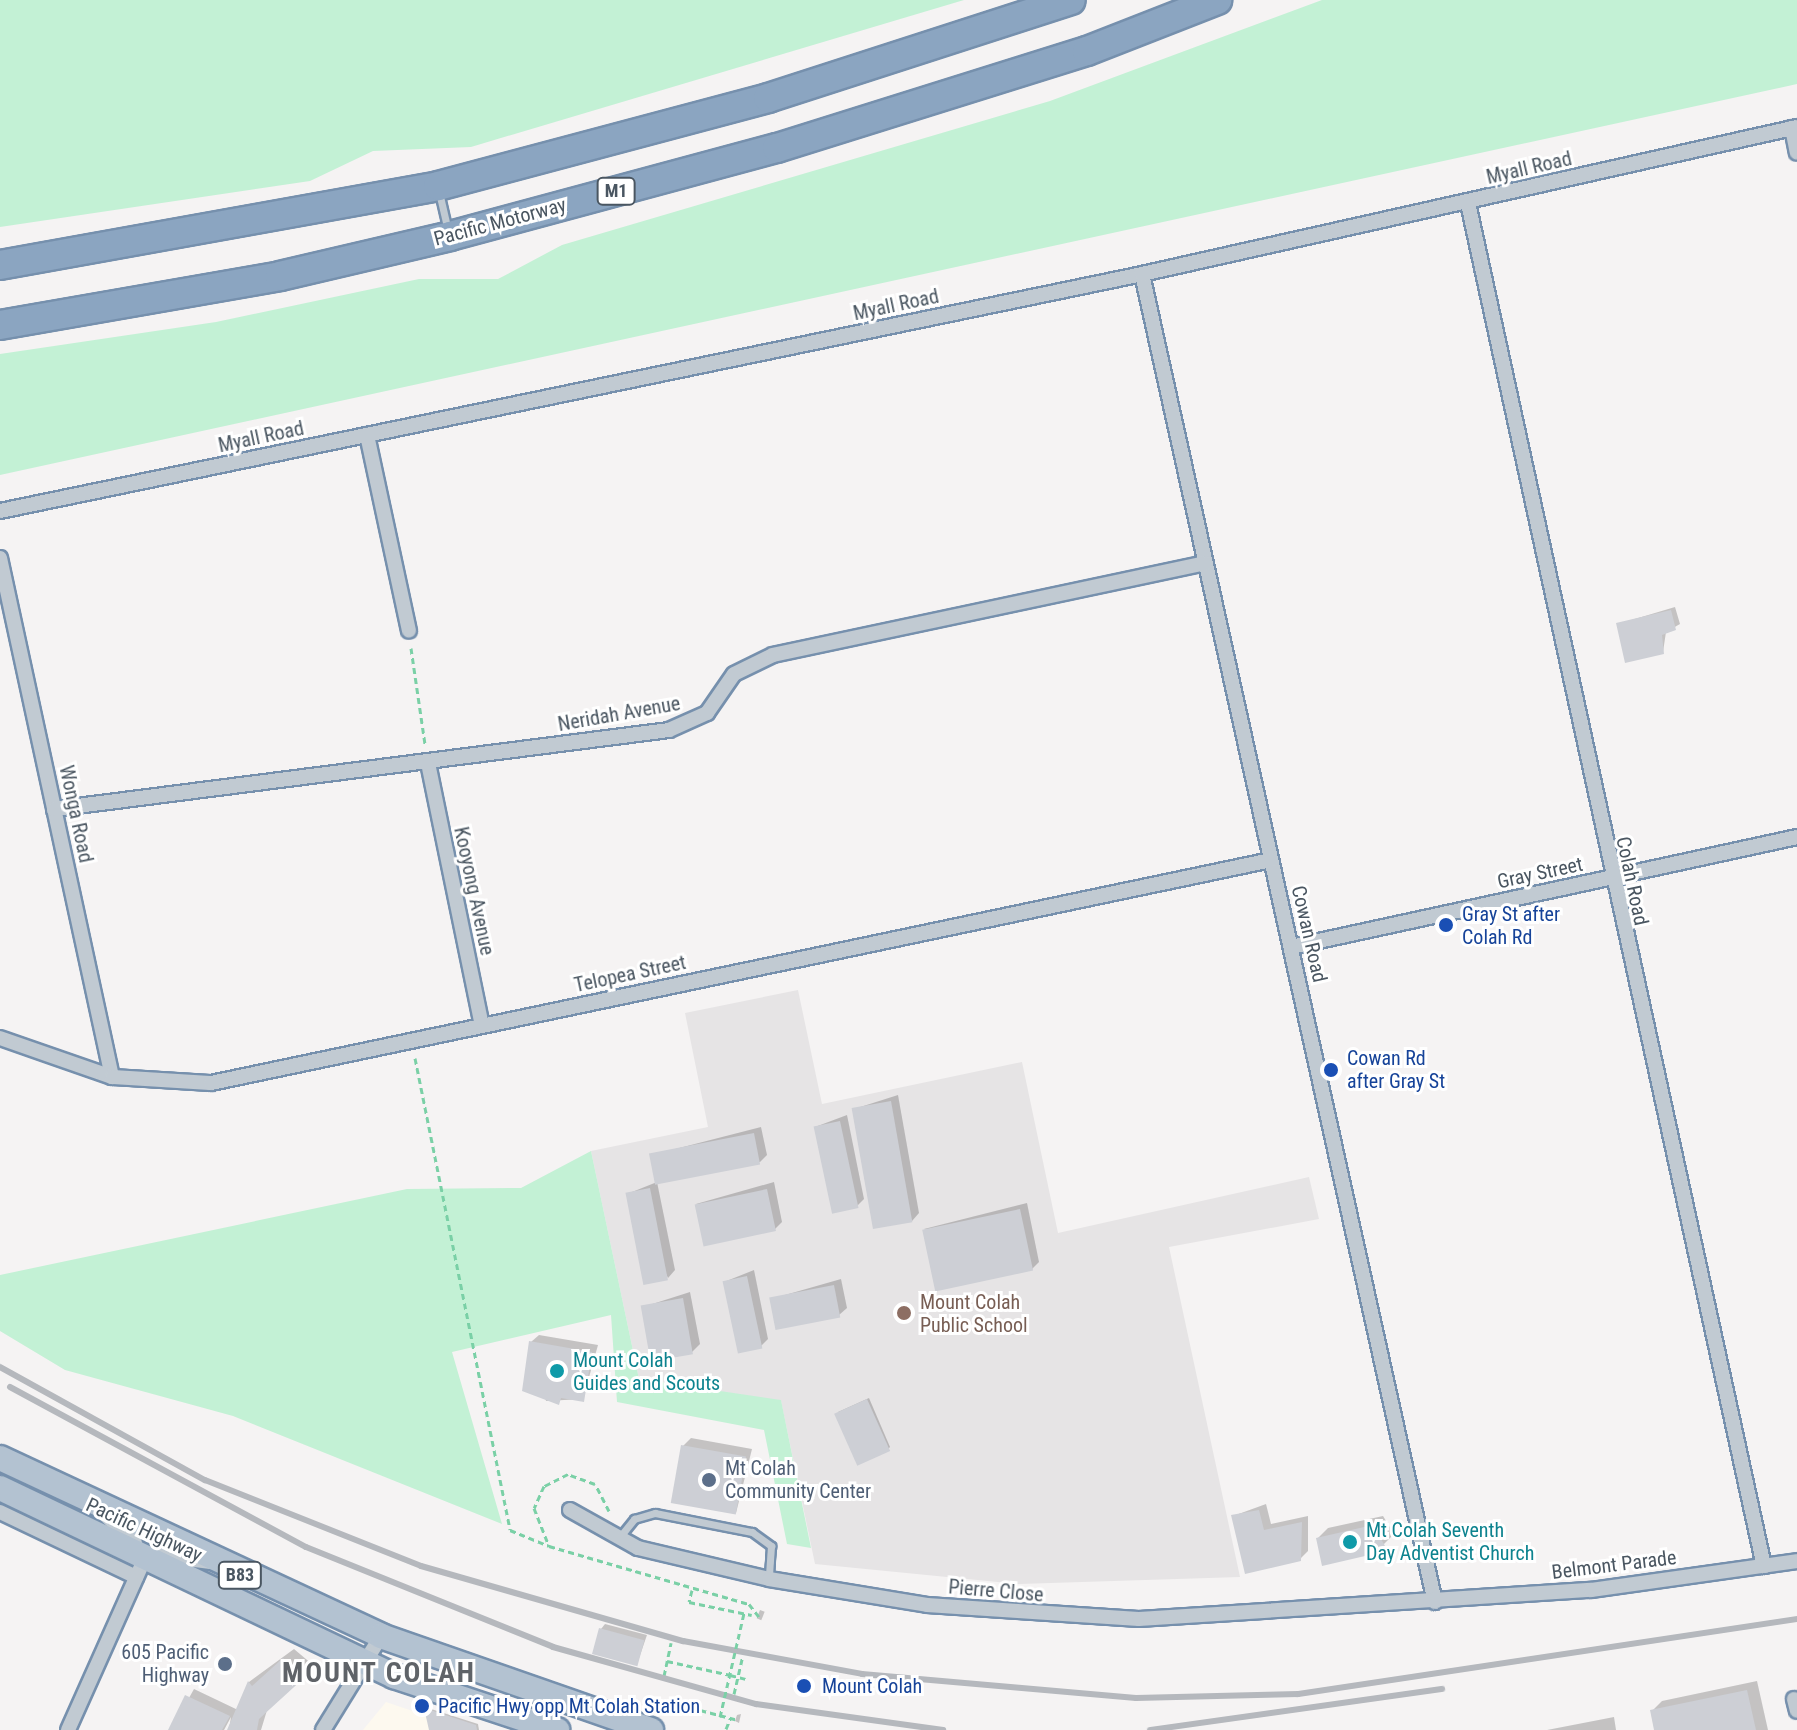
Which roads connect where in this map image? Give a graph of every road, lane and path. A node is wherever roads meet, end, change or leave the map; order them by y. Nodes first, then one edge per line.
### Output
1 (1071, 0) edge
2 (1217, 0) edge
3 (1794, 128) edge
4 (1797, 153) edge
5 (438, 186) junction
6 (1468, 203) junction
7 (450, 236) junction
8 (0, 265) edge
9 (1142, 274) junction
10 (0, 325) edge
11 (367, 435) junction
12 (0, 511) edge
13 (0, 558) edge
14 (1205, 563) junction
15 (409, 631) joint
16 (428, 763) junction
17 (54, 809) junction
18 (1797, 837) edge
19 (1271, 860) junction
20 (1610, 878) junction
21 (1291, 947) junction
22 (482, 1026) junction
23 (0, 1038) edge
24 (411, 1043) junction
25 (112, 1077) junction
26 (0, 1458) edge
27 (0, 1488) edge
28 (570, 1510) dead end
29 (101, 1511) junction
30 (0, 1512) edge
31 (617, 1540) junction
32 (549, 1546) dead end
33 (1797, 1561) edge
34 (210, 1562) junction
35 (1764, 1566) junction
36 (140, 1568) junction
37 (769, 1579) junction
38 (692, 1590) dead end
39 (1435, 1602) junction
40 (744, 1613) junction
41 (759, 1617) dead end
42 (381, 1636) junction
43 (671, 1643) dead end
44 (742, 1658) dead end
45 (667, 1661) junction
46 (368, 1665) junction
47 (730, 1675) junction
48 (664, 1676) dead end
49 (737, 1678) junction
50 (734, 1694) dead end
51 (678, 1714) dead end
52 (720, 1717) junction
53 (726, 1729) edge
54 (68, 1730) edge
55 (323, 1730) edge
56 (557, 1730) edge
57 (651, 1730) edge

1 - 5 highway
2 - 7 highway, Pacific Motorway / M1
3 - 4 street
3 - 6 street, Myall Road
5 - 7 lane
5 - 8 highway
6 - 9 street, Myall Road
6 - 20 street, Colah Road
7 - 10 highway, Pacific Motorway / M1
9 - 11 street, Myall Road
9 - 14 street, Cowan Road
11 - 12 street, Myall Road
11 - 15 street
13 - 17 street, Wonga Road
14 - 16 street, Neridah Avenue
14 - 19 street, Cowan Road
15 - 16 path
16 - 17 street, Neridah Avenue
16 - 22 street, Kooyong Avenue
17 - 25 street, Wonga Road
18 - 20 street, Gray Street
19 - 21 street, Cowan Road
19 - 22 street, Telopea Street
20 - 21 street, Gray Street
20 - 35 street, Colah Road
21 - 39 street, Cowan Road
22 - 24 street, Telopea Street
23 - 25 street, Telopea Street
24 - 25 street, Telopea Street
24 - 32 path
26 - 29 main road, Pacific Highway / B83
27 - 36 main road, Pacific Highway / B83
28 - 31 street, Pierre Close
29 - 34 main road, Pacific Highway / B83
29 - 36 street
30 - 36 street
31 - 37 street, Pierre Close
31 - 37 lane
33 - 35 street, Belmont Parade
34 - 36 street
34 - 42 main road, Pacific Highway / B83
35 - 39 street, Belmont Parade
36 - 46 main road, Pacific Highway / B83
36 - 54 street
37 - 39 street, Pierre Close
38 - 40 path
40 - 41 path
40 - 47 path, bridge
42 - 46 street
42 - 57 main road, Pacific Highway / B83
43 - 45 path
44 - 49 path
45 - 47 path
45 - 48 path
46 - 55 street
46 - 56 main road, Pacific Highway / B83
47 - 49 path, bridge
47 - 52 path, bridge
49 - 50 path
51 - 52 path
52 - 53 path

